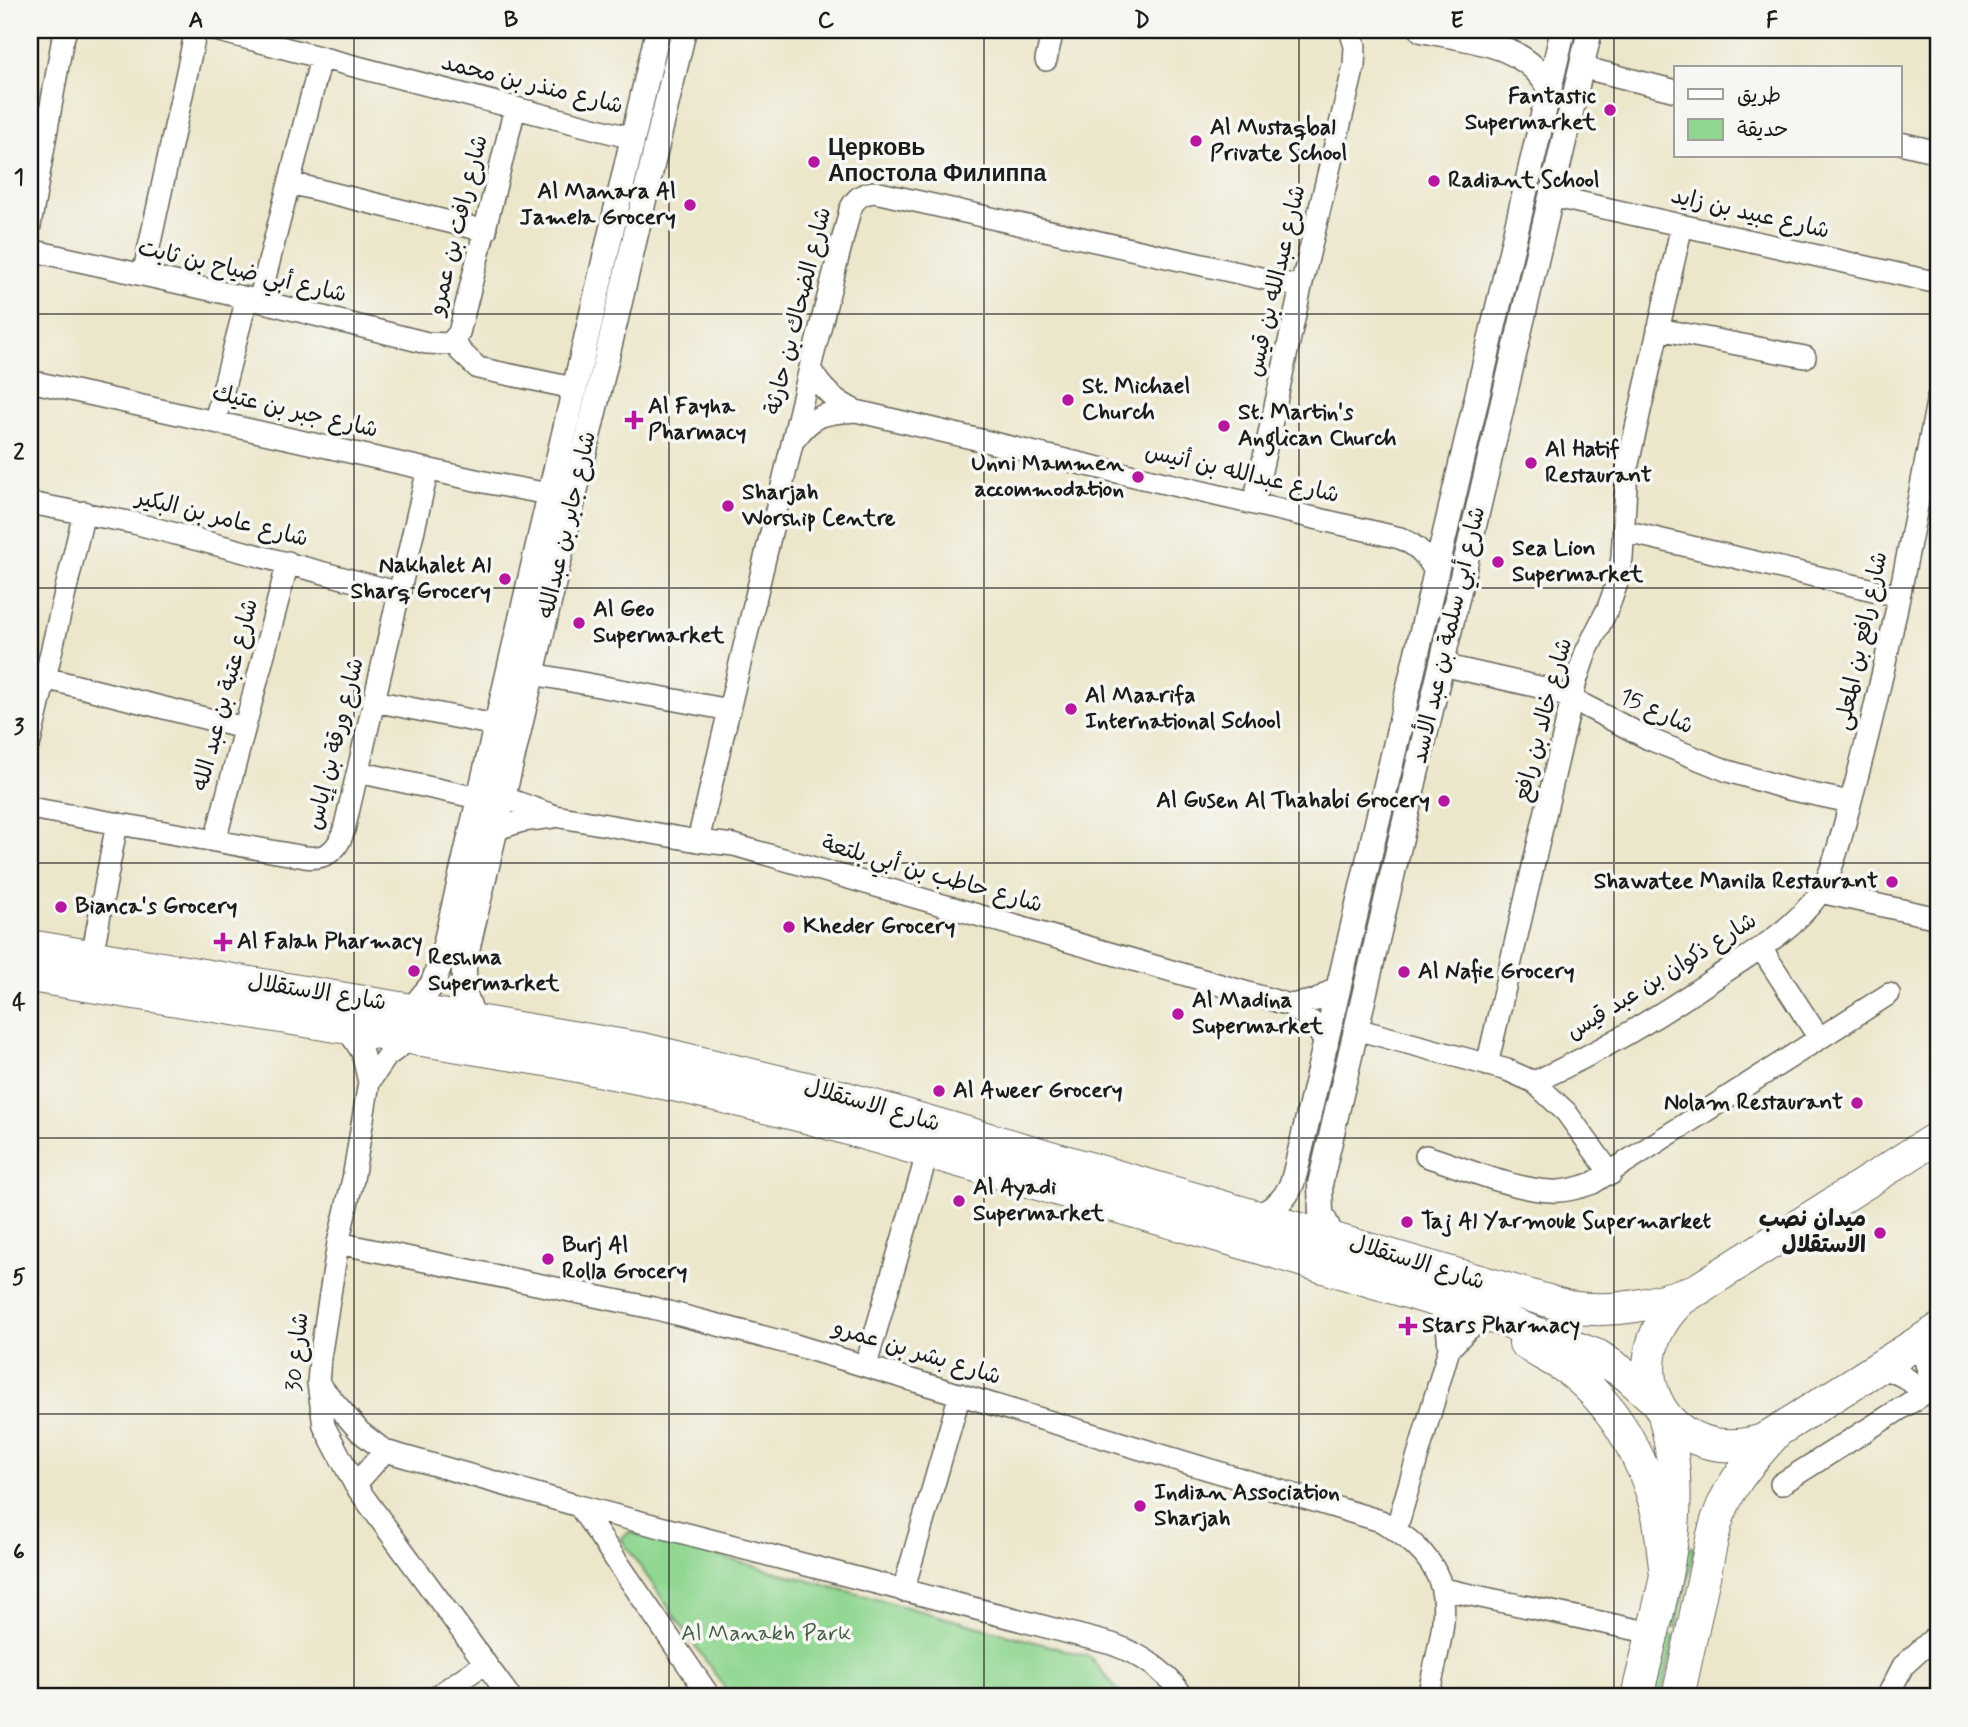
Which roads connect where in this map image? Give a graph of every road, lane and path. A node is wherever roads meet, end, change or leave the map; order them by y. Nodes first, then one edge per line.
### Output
1 (66, 30) edge
2 (196, 30) edge
3 (215, 30) edge
4 (658, 30) edge
5 (684, 30) edge
6 (1053, 30) edge
7 (1350, 30) edge
8 (1422, 30) edge
9 (1563, 30) edge
10 (1590, 30) edge
11 (321, 58) junction
12 (1046, 60) dead end
13 (1581, 67) junction
14 (1549, 88) junction
15 (1674, 90) edge
16 (515, 108) junction
17 (632, 138) junction
18 (1902, 143) edge
19 (1938, 152) edge
20 (290, 183) junction
21 (1551, 196) junction
22 (1682, 225) junction
23 (30, 226) edge
24 (486, 231) junction
25 (30, 250) edge
26 (143, 275) junction
27 (1938, 284) edge
28 (1301, 288) junction
29 (253, 300) junction
30 (1658, 329) junction
31 (449, 342) junction
32 (1805, 357) dead end
33 (810, 368) junction
34 (30, 381) edge
35 (573, 388) junction
36 (1938, 397) edge
37 (856, 411) junction
38 (215, 421) junction
39 (793, 442) junction
40 (428, 469) junction
41 (549, 494) junction
42 (30, 503) edge
43 (1254, 503) junction
44 (84, 512) junction
45 (1624, 531) junction
46 (288, 562) junction
47 (1437, 576) junction
48 (400, 593) junction
49 (1899, 596) junction
50 (1442, 665) junction
51 (533, 674) junction
52 (45, 678) junction
53 (1572, 699) junction
54 (374, 701) junction
55 (730, 710) junction
56 (495, 724) junction
57 (244, 728) junction
58 (30, 742) edge
59 (358, 772) junction
60 (505, 798) junction
61 (1850, 802) junction
62 (30, 808) edge
63 (475, 808) junction
64 (555, 816) junction
65 (117, 823) junction
66 (497, 830) junction
67 (215, 841) junction
68 (698, 841) junction
69 (489, 863) junction
70 (1820, 892) junction
71 (1938, 918) edge
72 (30, 946) edge
73 (1762, 948) junction
74 (92, 956) junction
75 (30, 976) edge
76 (1340, 985) junction
77 (1889, 994) dead end
78 (1290, 1006) junction
79 (474, 1020) junction
80 (412, 1023) junction
81 (346, 1027) junction
82 (1356, 1029) junction
83 (1819, 1038) junction
84 (1324, 1055) junction
85 (1487, 1065) junction
86 (369, 1082) junction
87 (1534, 1082) junction
88 (1342, 1094) junction
89 (1938, 1137) edge
90 (928, 1151) junction
91 (1426, 1156) dead end
92 (1611, 1174) junction
93 (1258, 1232) junction
94 (1333, 1238) junction
95 (338, 1243) junction
96 (1699, 1289) junction
97 (1441, 1302) junction
98 (1495, 1318) junction
99 (1932, 1334) edge
100 (1449, 1349) junction
101 (866, 1365) junction
102 (1876, 1370) junction
103 (318, 1383) junction
104 (1933, 1388) edge
105 (960, 1394) junction
106 (1661, 1408) junction
107 (1777, 1431) junction
108 (385, 1451) junction
109 (1781, 1484) dead end
110 (355, 1485) junction
111 (579, 1506) junction
112 (1396, 1530) junction
113 (1665, 1575) junction
114 (1443, 1589) junction
115 (903, 1591) junction
116 (1652, 1633) junction
117 (1938, 1634) edge
118 (485, 1663) junction
119 (436, 1697) edge
120 (509, 1697) edge
121 (710, 1697) edge
122 (1184, 1697) edge
123 (1428, 1697) edge
124 (1637, 1697) edge
125 (1678, 1697) edge
126 (1887, 1697) edge

1 - 23 street
2 - 26 street
3 - 11 street, شارع منذر بن محمد
4 - 17 street, شارع جابر بن عبدالله
5 - 51 street, شارع جابر بن عبدالله
6 - 12 street
7 - 28 street, شارع عبدالله بن قيس
8 - 14 street
9 - 14 street, شارع أبي سلمة بن عبد الأسد
10 - 13 street, شارع أبي سلمة بن عبد الأسد
11 - 16 street, شارع منذر بن محمد
11 - 20 street
13 - 15 street
13 - 21 street, شارع أبي سلمة بن عبد الأسد
14 - 47 street, شارع أبي سلمة بن عبد الأسد
16 - 17 street, شارع منذر بن محمد
16 - 24 street, شارع رافت بن عمرو
17 - 35 street, شارع جابر بن عبدالله
18 - 19 street
20 - 24 street
20 - 29 street
21 - 22 street, شارع عبيد بن زايد
21 - 50 street, شارع أبي سلمة بن عبد الأسد
22 - 27 street, شارع عبيد بن زايد
22 - 30 street, شارع خالد بن رافع
24 - 31 street, شارع رافت بن عمرو
25 - 26 street, شارع أبي ضياح بن ثابت
26 - 29 street, شارع أبي ضياح بن ثابت
28 - 33 street, شارع الضحاك بن حارثة
28 - 43 street, شارع عبدالله بن قيس
29 - 31 street, شارع أبي ضياح بن ثابت
29 - 38 street
30 - 32 street
30 - 45 street, شارع خالد بن رافع
31 - 35 street
33 - 37 street, شارع عبدالله بن أنيس
33 - 39 street, شارع الضحاك بن حارثة
34 - 38 street, شارع جبر بن عتيك
35 - 41 street, شارع جابر بن عبدالله
36 - 49 street, شارع رافع بن المعلى
37 - 39 street, شارع عبدالله بن أنيس
37 - 43 street, شارع عبدالله بن أنيس
38 - 40 street, شارع جبر بن عتيك
39 - 55 street, شارع الضحاك بن حارثة
40 - 41 street, شارع جبر بن عتيك
40 - 48 street, شارع ورقة بن إياس
41 - 56 street, شارع جابر بن عبدالله
42 - 44 street, شارع عامر بن البكير
43 - 47 street, شارع عبدالله بن أنيس
44 - 46 street, شارع عامر بن البكير
44 - 52 street
45 - 49 street
45 - 53 street, شارع خالد بن رافع
46 - 48 street, شارع عامر بن البكير
46 - 57 street, شارع عتبة بن عبد الله
47 - 76 street, شارع أبي سلمة بن عبد الأسد
48 - 54 street, شارع ورقة بن إياس
49 - 61 street, شارع رافع بن المعلى
50 - 53 street, شارع 15
50 - 82 street, شارع أبي سلمة بن عبد الأسد
51 - 55 street
51 - 60 street, شارع جابر بن عبدالله
52 - 57 street
52 - 58 street
53 - 61 street, شارع 15
53 - 85 street, شارع خالد بن رافع
54 - 56 street
54 - 59 street, شارع ورقة بن إياس
55 - 68 street, شارع الضحاك بن حارثة
56 - 63 street, شارع جابر بن عبدالله
57 - 67 street, شارع عتبة بن عبد الله
59 - 63 street
59 - 67 street, شارع ورقة بن إياس
60 - 64 street, شارع حاطب بن أبي بلتعة
60 - 66 street, شارع جابر بن عبدالله
61 - 70 street, شارع رافع بن المعلى
62 - 65 street, شارع ورقة بن إياس
63 - 69 street
63 - 80 street, شارع جابر بن عبدالله
64 - 66 street, شارع حاطب بن أبي بلتعة
64 - 68 street, شارع حاطب بن أبي بلتعة
65 - 67 street, شارع ورقة بن إياس
65 - 74 street
66 - 69 street, شارع جابر بن عبدالله
68 - 78 street, شارع حاطب بن أبي بلتعة
69 - 79 street, شارع جابر بن عبدالله
70 - 71 street
70 - 73 street, شارع ذكوان بن عبد قيس
72 - 74 main road, شارع الاستقلال
73 - 83 street
73 - 87 street, شارع ذكوان بن عبد قيس
74 - 80 main road, شارع الاستقلال
75 - 81 main road, شارع الاستقلال
76 - 78 street
76 - 84 street, شارع أبي سلمة بن عبد الأسد
77 - 83 street
78 - 84 street, شارع حاطب بن أبي بلتعة
79 - 80 main road, شارع الاستقلال
79 - 93 main road, شارع الاستقلال
80 - 81 main road, شارع الاستقلال
80 - 86 street, شارع 30
80 - 90 main road, شارع الاستقلال
81 - 86 street, شارع 30
82 - 85 street
82 - 88 street, شارع أبي سلمة بن عبد الأسد
83 - 92 street
84 - 88 street
84 - 93 street, شارع أبي سلمة بن عبد الأسد
85 - 87 street
86 - 95 street, شارع 30
87 - 92 street
88 - 94 street, شارع أبي سلمة بن عبد الأسد
89 - 96 main road
90 - 93 main road, شارع الاستقلال
90 - 101 street
91 - 92 street
93 - 94 main road
93 - 97 main road, شارع الاستقلال
94 - 96 main road, شارع الاستقلال
95 - 101 street, شارع بشر بن عمرو
95 - 103 street, شارع 30
96 - 106 main road
97 - 98 main road, شارع الاستقلال
97 - 100 street
98 - 100 street
98 - 106 main road, شارع الاستقلال
98 - 113 main road
99 - 102 main road
99 - 104 street
100 - 112 street
101 - 105 street, شارع بشر بن عمرو
102 - 104 street
102 - 107 main road
103 - 108 street
103 - 110 street, شارع 30
104 - 109 street
105 - 112 street, شارع بشر بن عمرو
105 - 115 street
106 - 107 main road, شارع الاستقلال
106 - 113 main road
107 - 125 main road
108 - 110 street
108 - 111 street
110 - 118 street, شارع 30
111 - 115 street
111 - 121 street
112 - 114 street, شارع بشر بن عمرو
113 - 116 main road
114 - 116 street
114 - 123 street
115 - 122 street
116 - 124 main road
117 - 126 street
118 - 119 street
118 - 120 street, شارع 30

